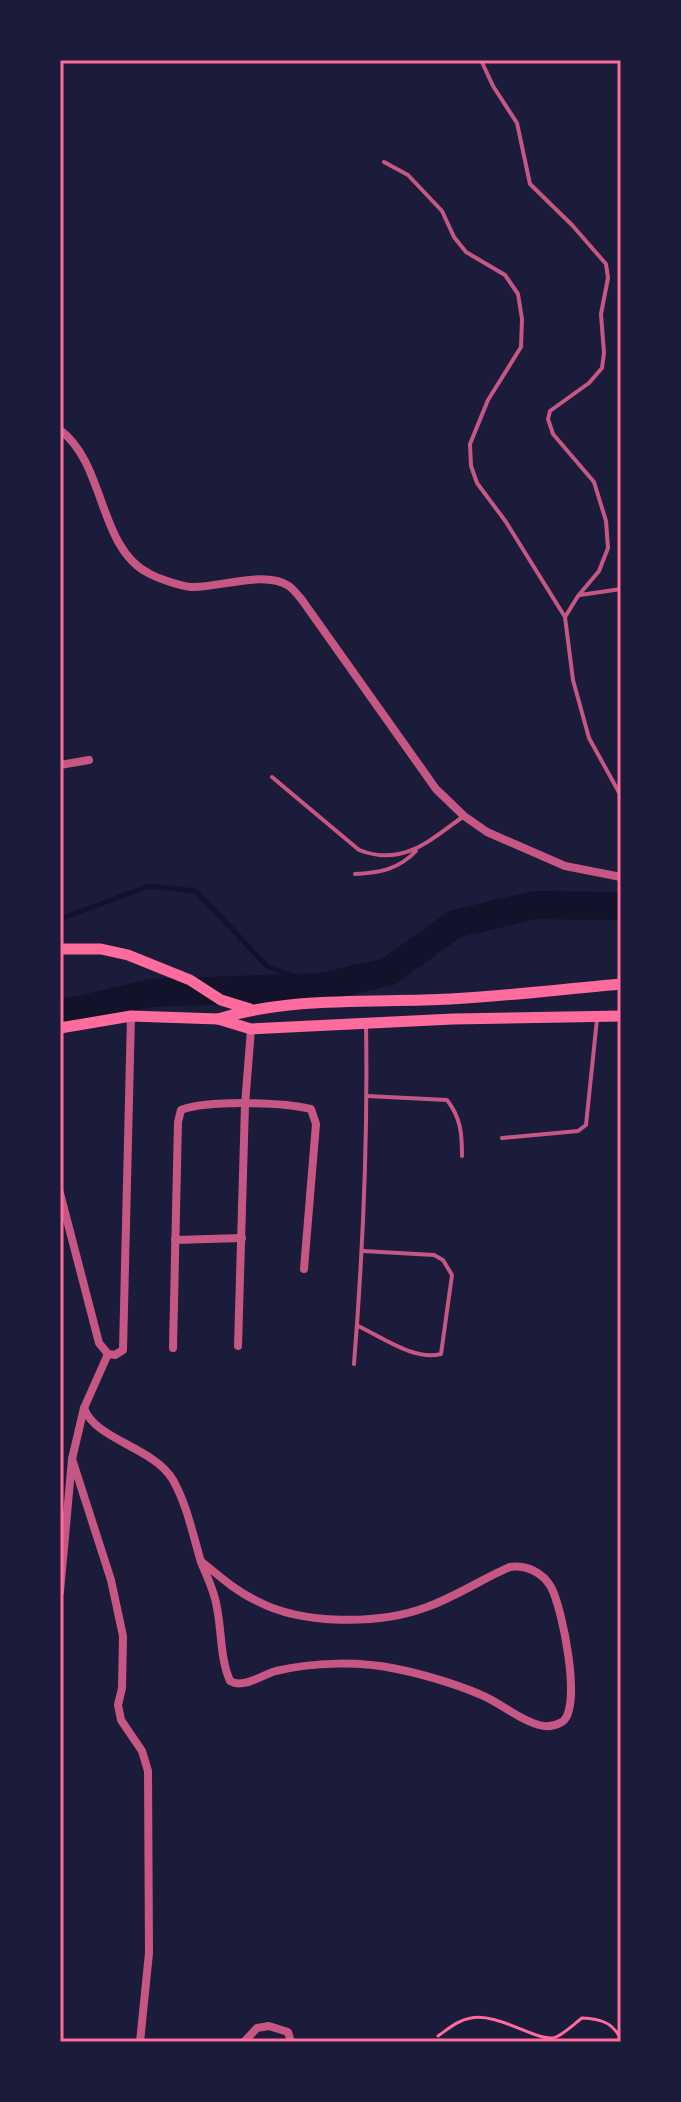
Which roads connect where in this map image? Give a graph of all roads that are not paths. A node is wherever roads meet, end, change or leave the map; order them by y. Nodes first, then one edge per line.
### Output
1 (481, 60) edge
2 (384, 162) dead end
3 (60, 430) edge
4 (621, 589) edge
5 (578, 596) junction
6 (565, 617) junction
7 (89, 760) dead end
8 (60, 765) edge
9 (272, 777) dead end
10 (621, 796) edge
11 (464, 816) junction
12 (418, 849) junction
13 (355, 874) dead end
14 (621, 877) edge
15 (60, 949) edge
16 (621, 984) edge
17 (250, 1009) junction
18 (131, 1016) junction
19 (621, 1016) edge
20 (597, 1017) junction
21 (218, 1019) junction
22 (366, 1023) junction
23 (60, 1028) edge
24 (251, 1029) junction
25 (367, 1096) junction
26 (245, 1105) junction
27 (502, 1138) dead end
28 (462, 1156) dead end
29 (60, 1193) edge
30 (242, 1238) junction
31 (175, 1240) junction
32 (363, 1251) junction
33 (304, 1269) dead end
34 (357, 1326) junction
35 (238, 1346) dead end
36 (173, 1348) dead end
37 (108, 1354) junction
38 (354, 1364) dead end
39 (84, 1408) junction
40 (72, 1459) junction
41 (202, 1562) junction
42 (60, 1592) edge
43 (140, 2042) edge
44 (244, 2042) edge
45 (291, 2042) edge

1 - 5 lane
2 - 6 lane
3 - 11 street
4 - 5 lane
5 - 6 lane
6 - 10 lane
7 - 8 street
9 - 12 lane
11 - 12 lane
11 - 14 street
12 - 13 lane
15 - 17 main road
16 - 17 main road
17 - 21 main road
18 - 21 main road
18 - 23 main road
18 - 37 street
19 - 20 main road
20 - 22 main road
20 - 27 lane
21 - 24 main road
22 - 24 main road
22 - 25 lane
24 - 26 street
25 - 28 lane
25 - 32 lane
26 - 30 street
26 - 31 street
26 - 33 street
29 - 37 street
30 - 31 street
30 - 35 street
31 - 36 street
32 - 34 lane
32 - 34 lane
34 - 38 lane
37 - 39 street
39 - 40 street
39 - 41 street
40 - 42 street
40 - 43 street
41 - 41 street
44 - 45 street

